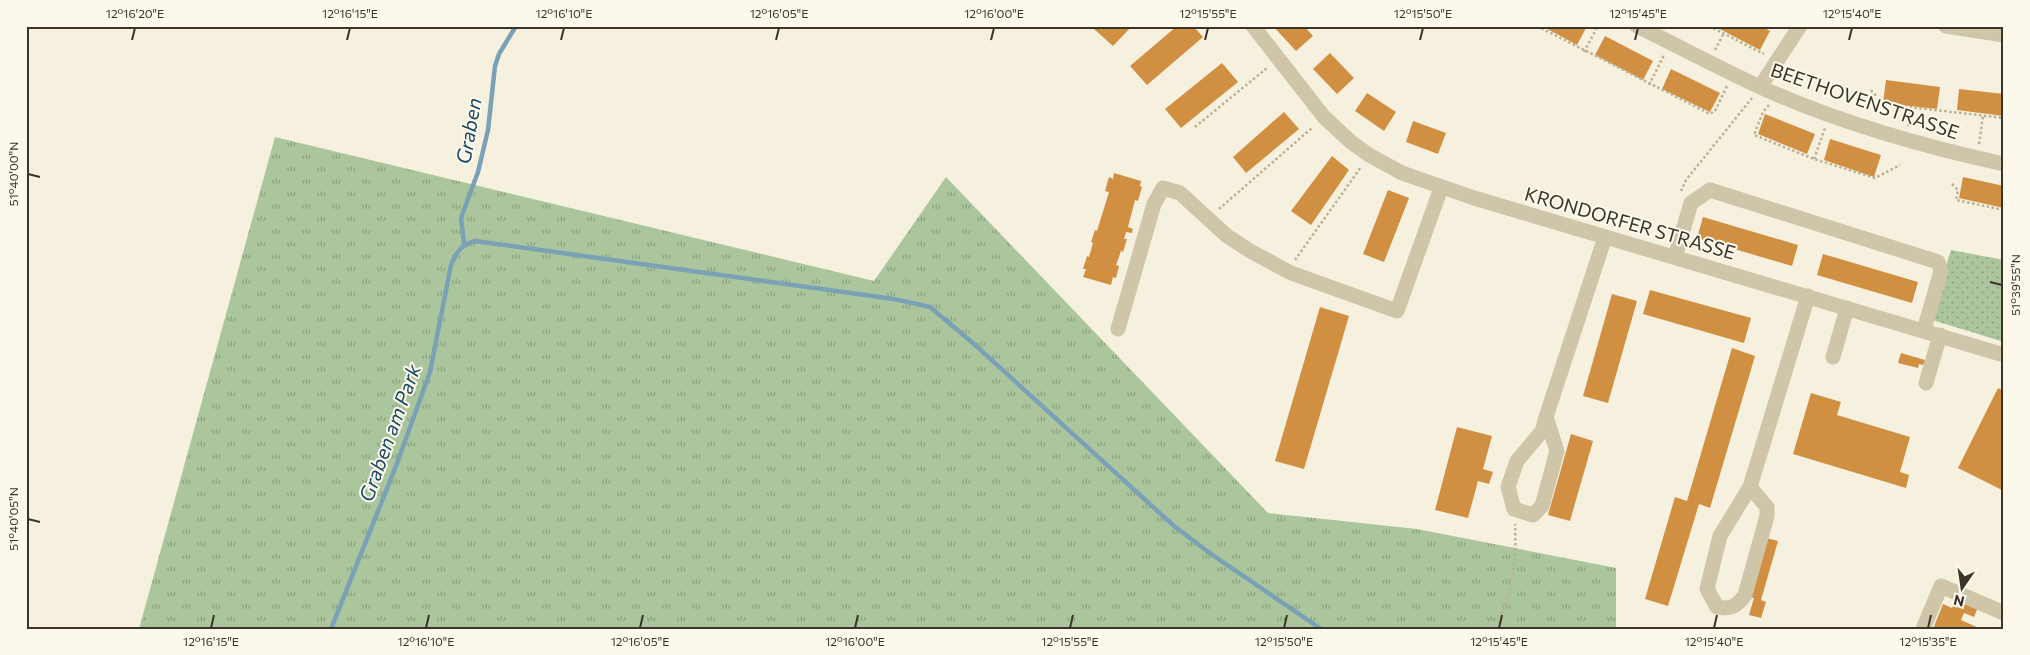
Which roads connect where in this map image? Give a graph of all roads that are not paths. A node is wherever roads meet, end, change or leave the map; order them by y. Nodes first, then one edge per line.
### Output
1 (1253, 26) edge
2 (1637, 26) edge
3 (1800, 26) edge
4 (1946, 26) edge
5 (2004, 35) edge
6 (1760, 87) junction
7 (2004, 164) edge
8 (1441, 188) junction
9 (1605, 236) junction
10 (1675, 257) junction
11 (1808, 296) junction
12 (1847, 308) junction
13 (1118, 329) dead end
14 (1924, 330) junction
15 (1940, 335) junction
16 (2004, 355) edge
17 (1833, 358) dead end
18 (1926, 383) dead end
19 (1546, 416) junction
20 (1750, 487) junction
21 (2004, 613) edge
22 (1923, 629) edge

1 - 8 street, KRONDORFER STRASSE
2 - 6 street, BEETHOVENSTRASSE
3 - 6 street
4 - 5 street
6 - 7 street, BEETHOVENSTRASSE
8 - 9 street, KRONDORFER STRASSE
8 - 13 street
9 - 10 street, KRONDORFER STRASSE
9 - 19 street
10 - 11 street, KRONDORFER STRASSE
10 - 14 street
11 - 12 street, KRONDORFER STRASSE
11 - 20 street
12 - 14 street, KRONDORFER STRASSE
12 - 17 street
14 - 15 street, KRONDORFER STRASSE
15 - 16 street, KRONDORFER STRASSE
15 - 18 street
19 - 19 street
20 - 20 street
21 - 22 street

